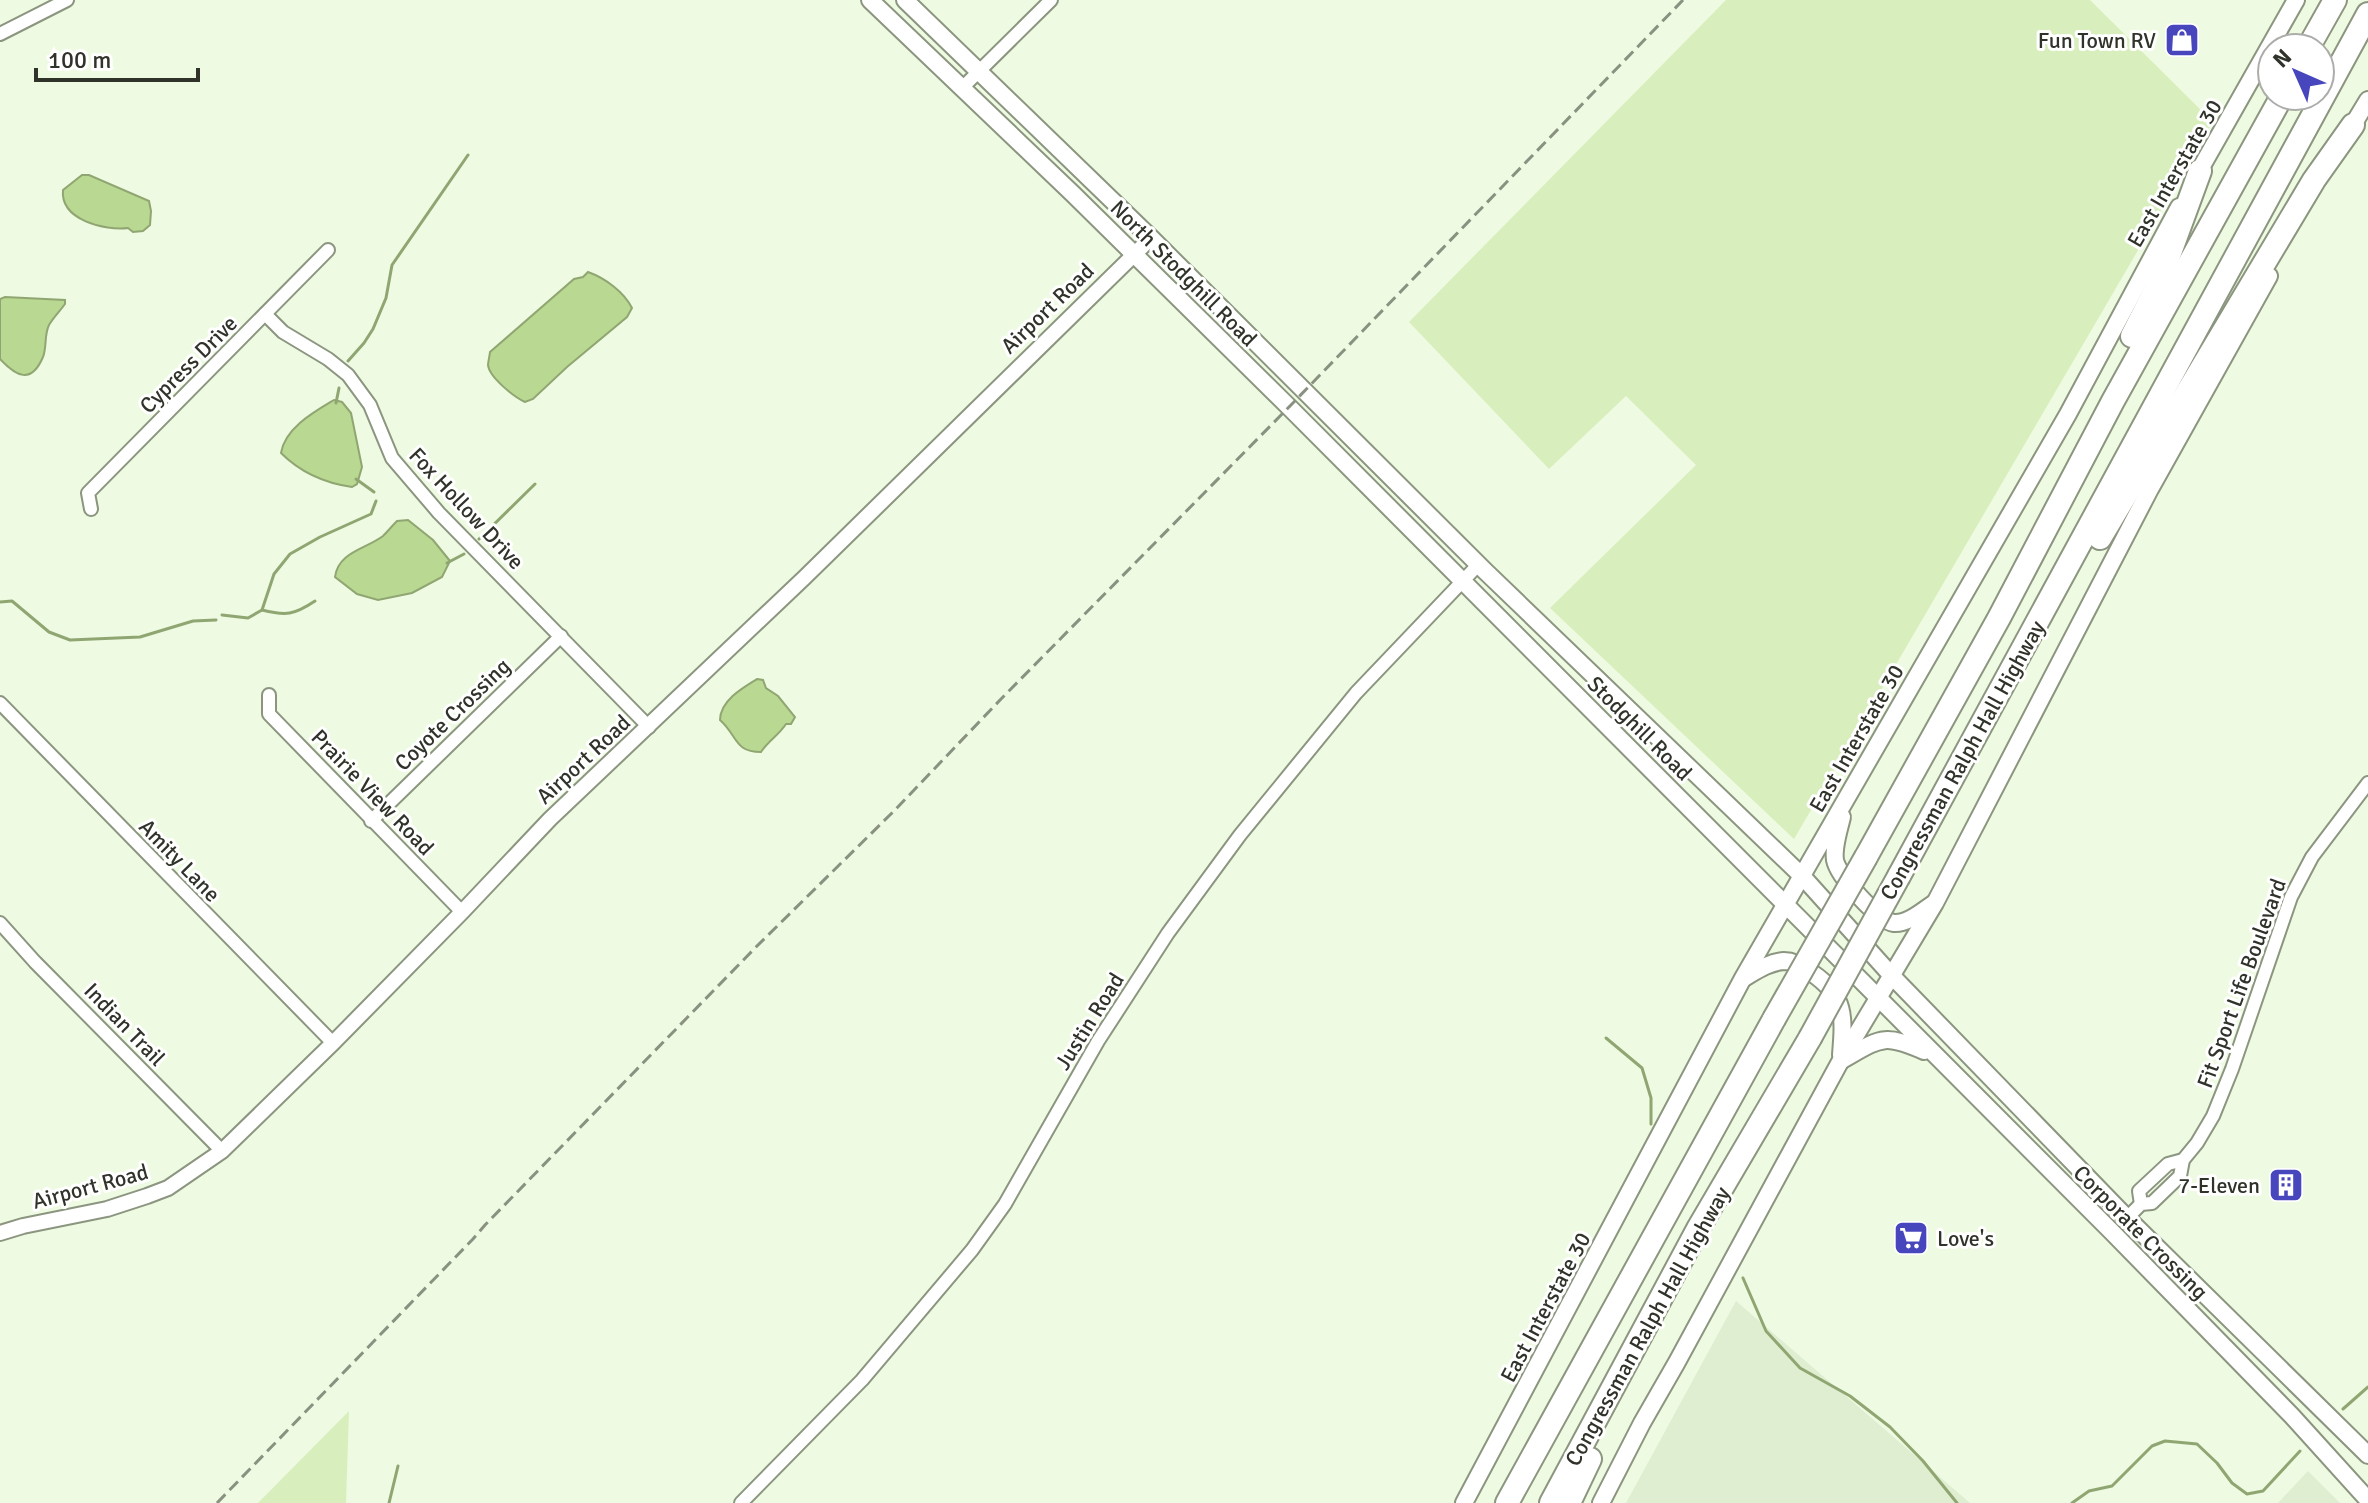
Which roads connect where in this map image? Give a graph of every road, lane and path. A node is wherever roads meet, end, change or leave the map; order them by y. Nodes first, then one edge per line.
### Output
1 (67, 0) edge
2 (870, 0) edge
3 (905, 0) edge
4 (1051, 0) edge
5 (2296, 0) edge
6 (2335, 0) edge
7 (2368, 14) edge
8 (2317, 32) edge
9 (0, 34) edge
10 (979, 72) junction
11 (961, 89) junction
12 (2368, 100) edge
13 (2273, 112) edge
14 (2353, 125) junction
15 (2200, 171) junction
16 (1151, 238) junction
17 (328, 250) dead end
18 (1134, 255) junction
19 (265, 314) junction
20 (91, 509) dead end
21 (1478, 565) junction
22 (1462, 581) junction
23 (1999, 618) junction
24 (561, 636) junction
25 (2005, 682) junction
26 (269, 695) dead end
27 (0, 703) edge
28 (649, 727) junction
29 (2368, 783) edge
30 (1844, 803) junction
31 (371, 821) junction
32 (1803, 877) junction
33 (1935, 903) junction
34 (1786, 906) junction
35 (462, 912) junction
36 (0, 923) edge
37 (1892, 976) junction
38 (1743, 978) junction
39 (1878, 999) junction
40 (333, 1043) junction
41 (1935, 1056) junction
42 (1841, 1060) junction
43 (222, 1151) junction
44 (2127, 1218) junction
45 (0, 1233) edge
46 (1643, 1255) junction
47 (1642, 1333) junction
48 (2368, 1455) edge
49 (2364, 1489) edge
50 (741, 1503) edge
51 (1464, 1503) edge
52 (1493, 1503) edge
53 (1507, 1503) edge
54 (1551, 1503) edge
55 (1569, 1503) edge
56 (1601, 1503) edge

1 - 9 street
2 - 11 main road, North Stodghill Road
3 - 10 main road, North Stodghill Road
4 - 10 street
5 - 15 main road, East Interstate 30
6 - 8 highway
7 - 25 highway, Congressman Ralph Hall Highway
10 - 11 street
10 - 16 main road, North Stodghill Road
11 - 18 main road, North Stodghill Road
12 - 14 main road
13 - 23 highway, Congressman Ralph Hall Highway
14 - 25 highway
14 - 33 main road
15 - 23 highway
15 - 30 main road, East Interstate 30
16 - 18 street, Airport Road
16 - 21 main road, North Stodghill Road
17 - 19 street, Cypress Drive
18 - 22 main road, North Stodghill Road
18 - 28 street, Airport Road
19 - 20 street, Cypress Drive
19 - 24 street, Fox Hollow Drive
21 - 22 street, Justin Road
21 - 32 main road, Stodghill Road
22 - 34 main road, Stodghill Road
22 - 50 street, Justin Road
23 - 46 highway, Congressman Ralph Hall Highway, bridge
24 - 28 street, Fox Hollow Drive
24 - 31 street, Coyote Crossing
25 - 47 highway, Congressman Ralph Hall Highway, bridge
26 - 31 street, Prairie View Road
27 - 40 street, Amity Lane
28 - 35 street, Airport Road
29 - 44 street, Fit Sport Life Boulevard
30 - 32 main road, East Interstate 30
30 - 33 main road
31 - 35 street, Prairie View Road
32 - 34 main road, East Interstate 30
32 - 37 main road, Stodghill Road
33 - 37 main road
34 - 38 main road, East Interstate 30
34 - 39 main road, Stodghill Road
35 - 40 street, Airport Road
36 - 43 street, Indian Trail
37 - 39 main road
37 - 44 main road, Corporate Crossing
38 - 42 main road
38 - 51 main road, East Interstate 30
39 - 41 main road, Corporate Crossing
39 - 42 main road
40 - 43 street, Airport Road
41 - 42 main road
41 - 49 main road, Corporate Crossing
42 - 56 main road
43 - 45 street, Airport Road
44 - 48 main road, Corporate Crossing
46 - 52 highway
46 - 53 highway, Congressman Ralph Hall Highway
47 - 54 highway, Congressman Ralph Hall Highway
47 - 55 highway

